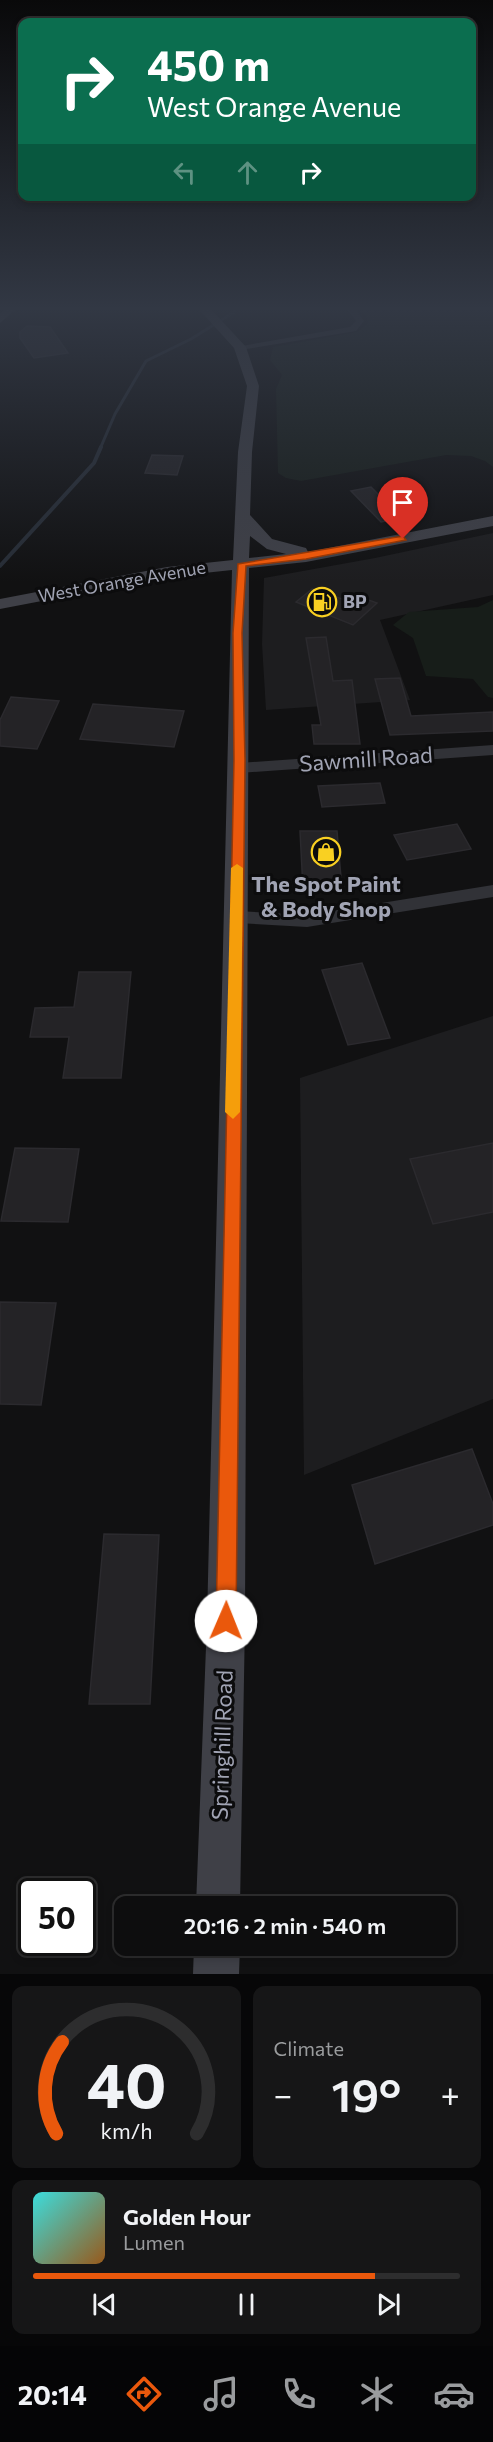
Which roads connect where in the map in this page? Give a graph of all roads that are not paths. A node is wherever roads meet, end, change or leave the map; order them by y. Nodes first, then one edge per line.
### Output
1 (252, 398) edge
2 (243, 516) junction
3 (493, 521) edge
4 (345, 550) junction
5 (242, 564) junction
6 (6, 603) edge
7 (493, 750) edge
8 (239, 768) junction
9 (493, 891) edge
10 (237, 917) junction
11 (218, 1896) edge
12 (217, 1956) edge
13 (216, 1974) edge

1 - 2 main road, Springhill Road
2 - 4 main road
2 - 5 main road, Springhill Road
3 - 4 main road, West Orange Avenue
4 - 5 main road, West Orange Avenue
5 - 6 main road, West Orange Avenue
5 - 8 main road, Springhill Road
7 - 8 street, Sawmill Road
8 - 10 main road, Springhill Road
9 - 10 street
10 - 11 main road, Springhill Road
12 - 13 main road

